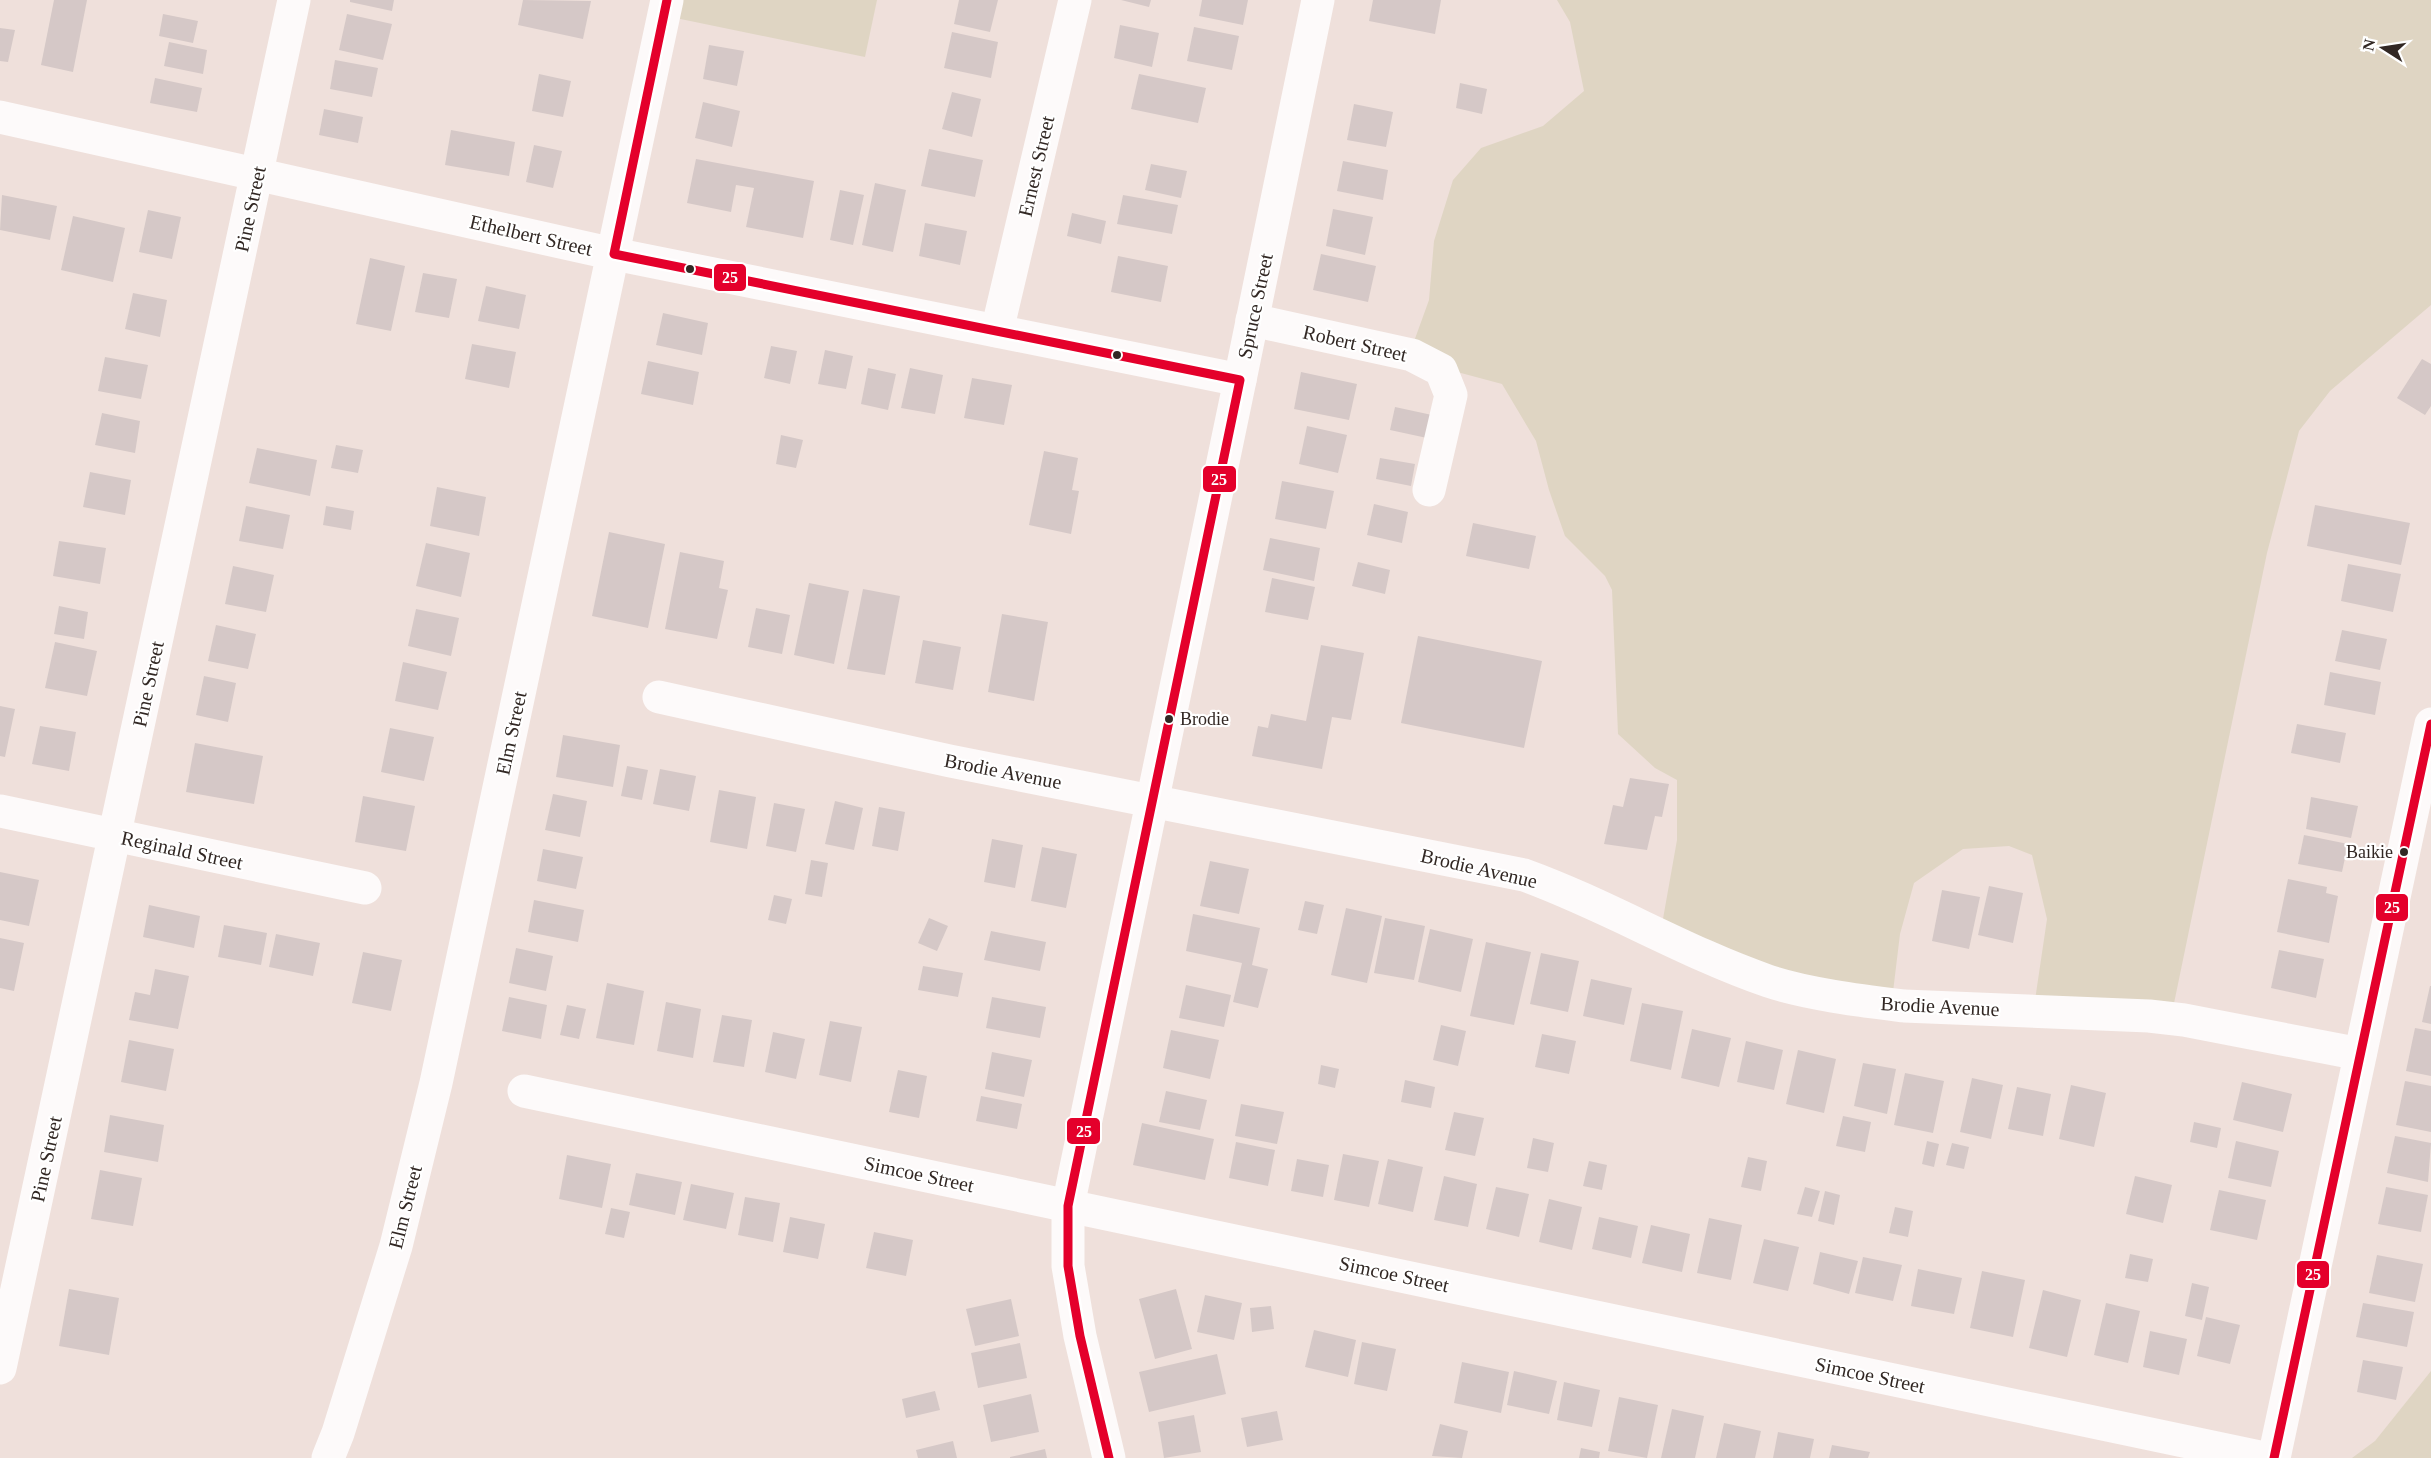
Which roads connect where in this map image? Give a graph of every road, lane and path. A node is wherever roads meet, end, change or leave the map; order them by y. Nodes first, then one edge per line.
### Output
1 (294, 0) edge
2 (667, 0) edge
3 (1075, 0) edge
4 (1318, 0) edge
5 (0, 117) edge
6 (258, 173) junction
7 (614, 255) junction
8 (1252, 320) junction
9 (997, 332) junction
10 (1240, 380) junction
11 (1429, 490) dead end
12 (659, 697) dead end
13 (2431, 724) edge
14 (1152, 800) junction
15 (0, 811) edge
16 (115, 837) junction
17 (365, 888) dead end
18 (2360, 1054) junction
19 (524, 1090) dead end
20 (1068, 1206) junction
21 (0, 1368) edge
22 (328, 1458) edge
23 (1109, 1458) edge
24 (2264, 1458) edge
25 (2274, 1458) edge

1 - 6 street, Pine Street
2 - 7 street, Elm Street
3 - 9 street, Ernest Street
4 - 8 street, Spruce Street
5 - 6 street, Ethelbert Street
6 - 7 street, Ethelbert Street
6 - 16 street, Pine Street
7 - 9 street, Ethelbert Street
7 - 22 street, Elm Street
8 - 10 street, Spruce Street
8 - 11 street, Robert Street
9 - 10 street, Ethelbert Street
10 - 14 street, Spruce Street
12 - 14 street, Brodie Avenue
13 - 18 street
14 - 18 street, Brodie Avenue
14 - 20 street, Spruce Street
15 - 16 street, Reginald Street
16 - 17 street, Reginald Street
16 - 21 street, Pine Street
18 - 25 street
19 - 20 street, Simcoe Street
20 - 23 street, Spruce Street
20 - 24 street, Simcoe Street

